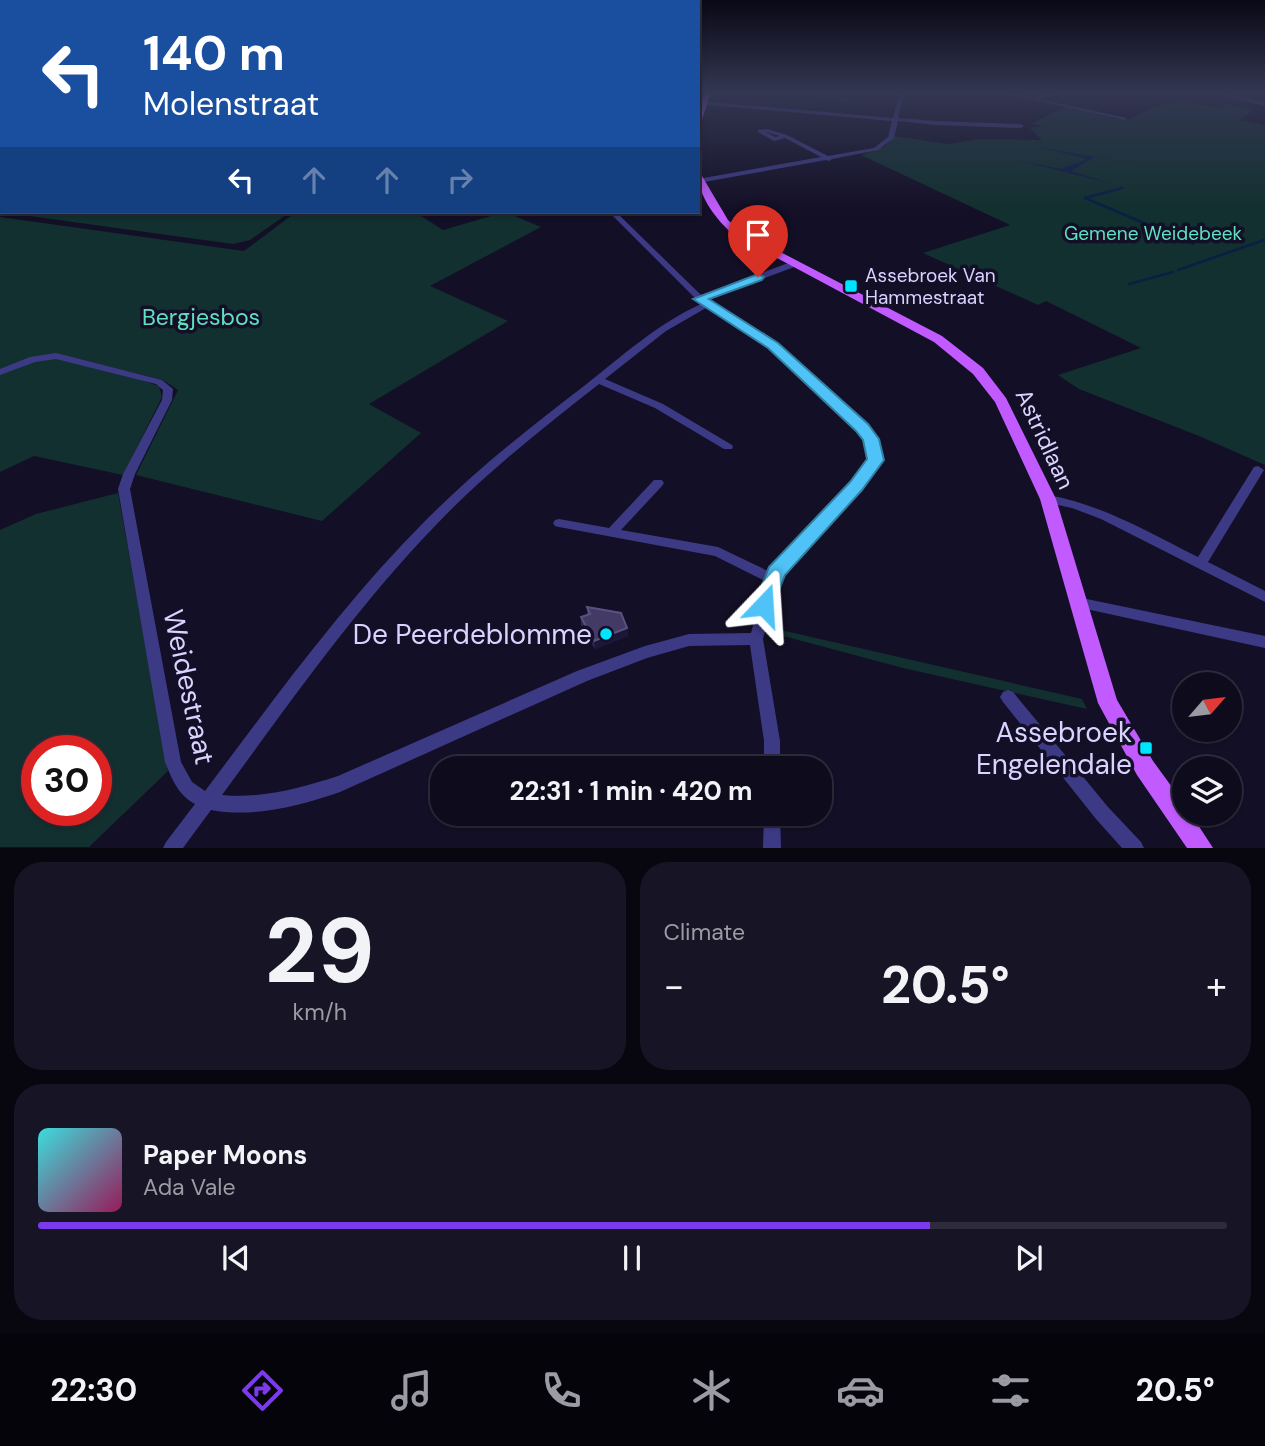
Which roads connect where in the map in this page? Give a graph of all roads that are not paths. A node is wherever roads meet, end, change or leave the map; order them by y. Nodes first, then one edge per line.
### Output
1 (892, 132) edge
2 (784, 137) dead end
3 (829, 159) junction
4 (700, 179) edge
5 (700, 182) edge
6 (614, 214) edge
7 (794, 264) junction
8 (702, 302) junction
9 (0, 372) edge
10 (598, 380) junction
11 (728, 447) dead end
12 (1258, 470) dead end
13 (657, 483) dead end
14 (1048, 499) junction
15 (559, 523) dead end
16 (611, 533) junction
17 (1200, 565) junction
18 (772, 579) junction
19 (1265, 597) edge
20 (1077, 602) junction
21 (756, 639) junction
22 (1265, 642) edge
23 (1008, 697) dead end
24 (772, 756) edge
25 (208, 802) junction
26 (772, 826) edge
27 (172, 848) edge
28 (772, 848) edge
29 (1135, 848) edge
30 (1201, 848) edge

1 - 3 street
2 - 3 street
3 - 4 street
5 - 7 main road, Astridlaan
6 - 8 street
7 - 8 street
7 - 14 main road, Astridlaan
8 - 10 street
8 - 18 street
9 - 25 street, Weidestraat
10 - 11 street
10 - 25 street
12 - 17 street
13 - 16 street
14 - 17 street
14 - 20 main road, Astridlaan
15 - 16 street
16 - 18 street
17 - 19 street
18 - 21 street
20 - 22 street
20 - 30 main road, Astridlaan
21 - 24 street
21 - 25 street
23 - 29 street
25 - 27 street
26 - 28 street

